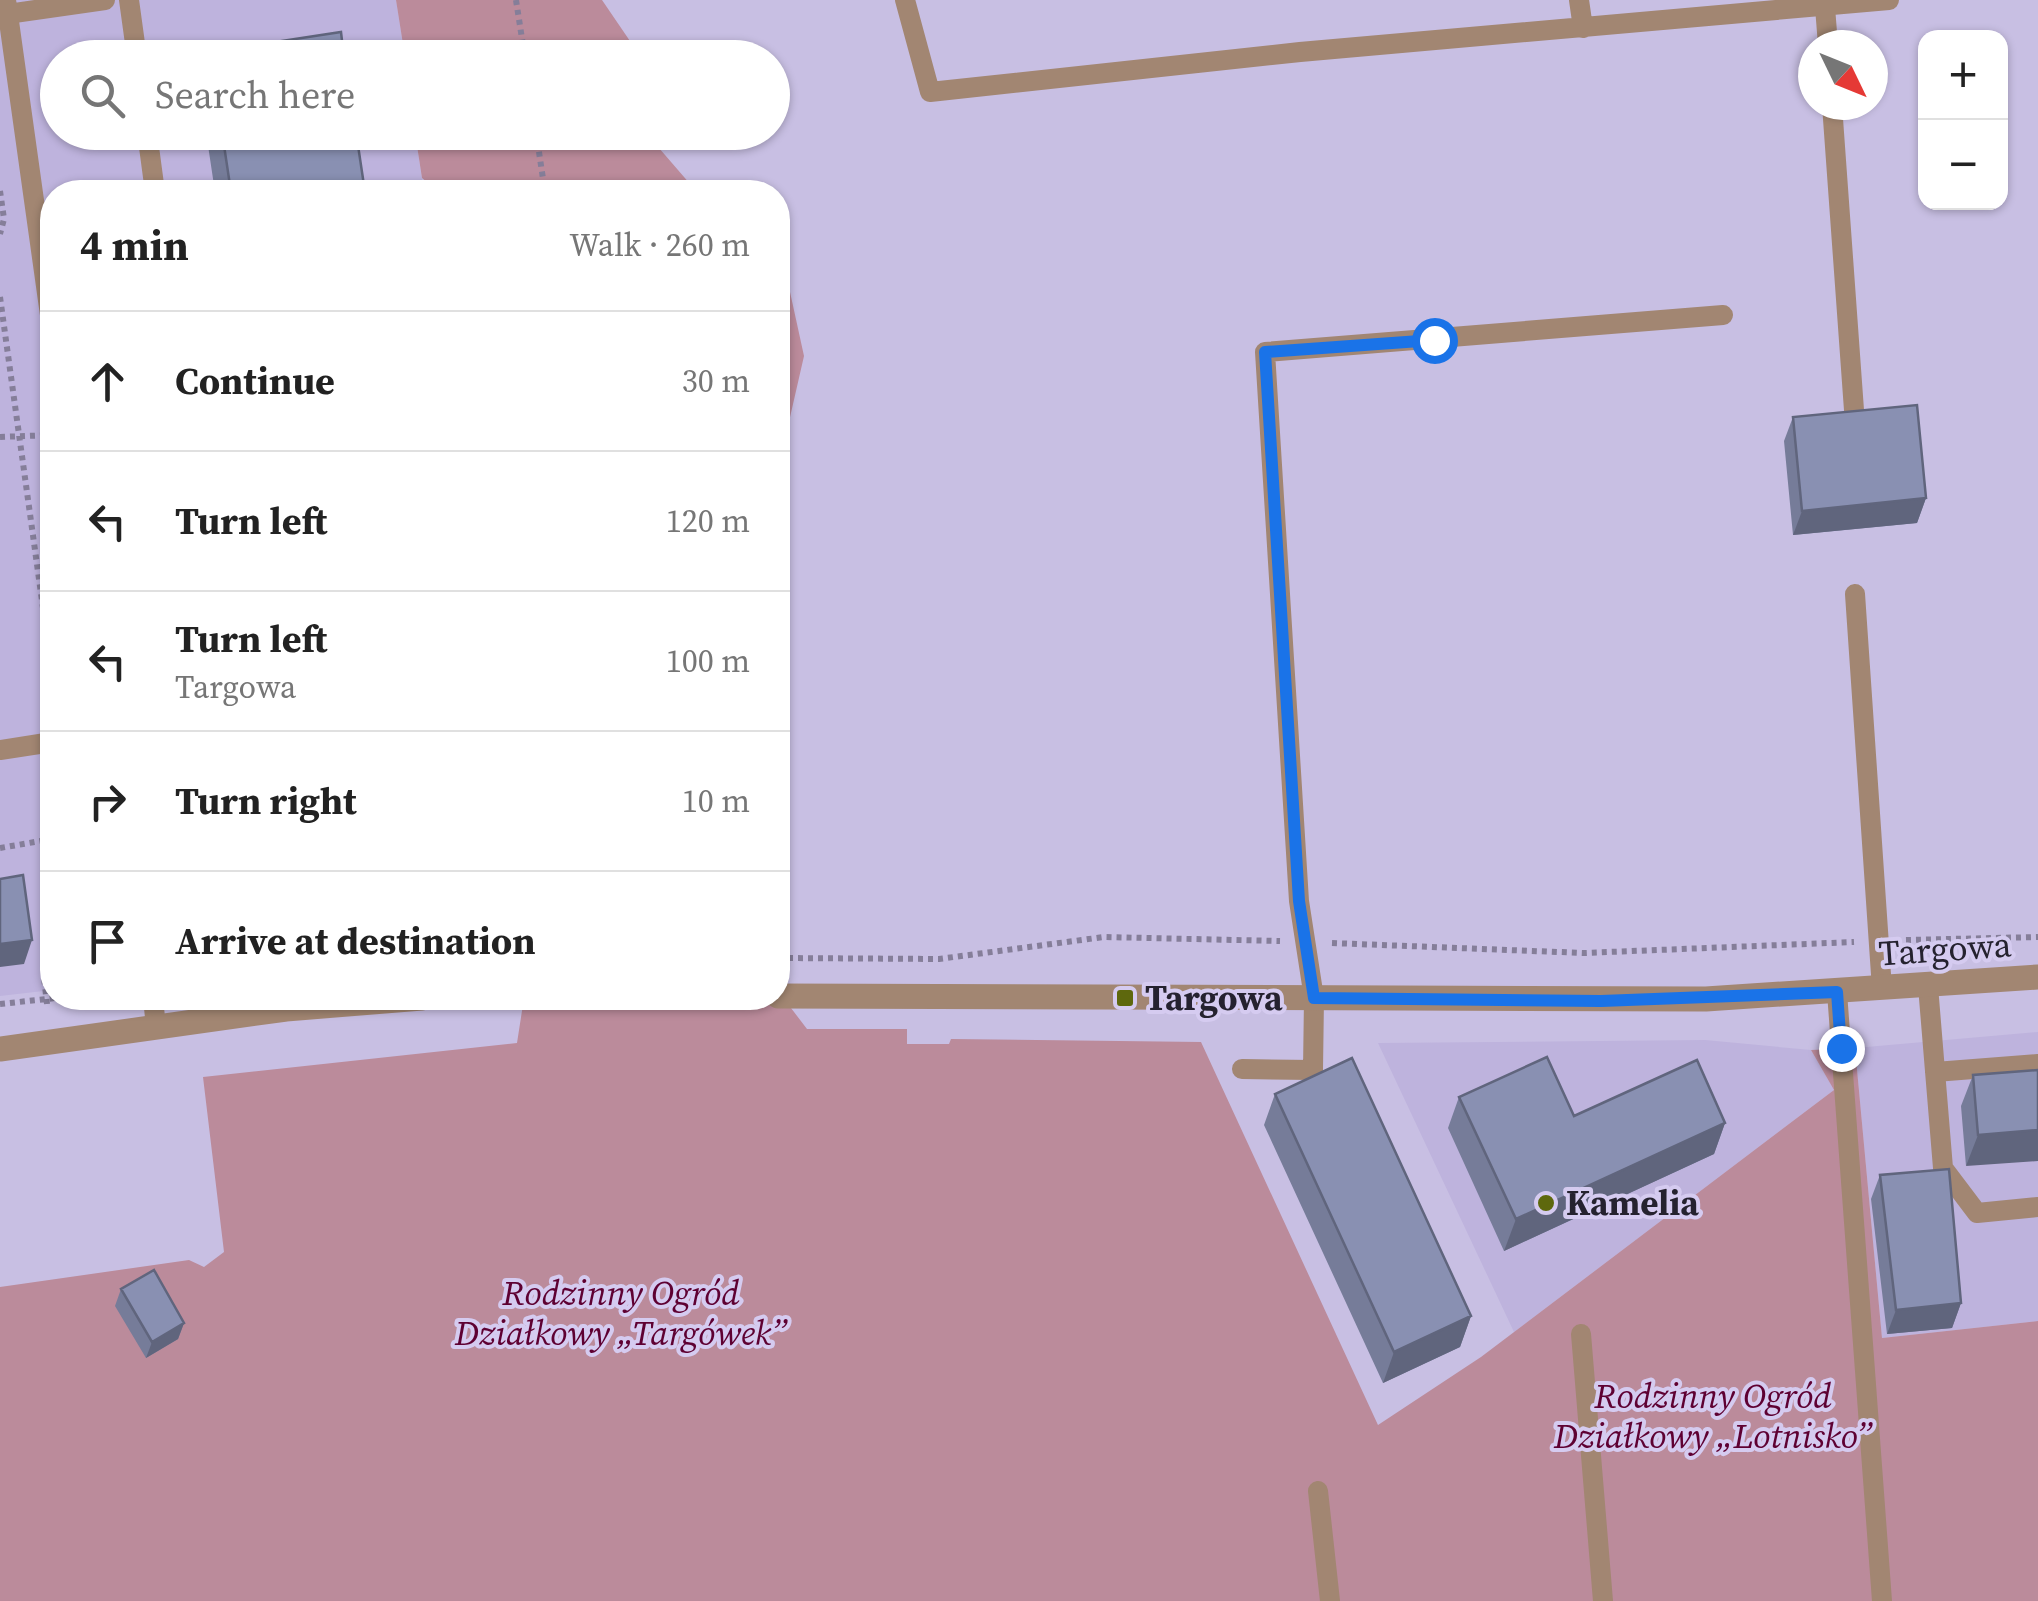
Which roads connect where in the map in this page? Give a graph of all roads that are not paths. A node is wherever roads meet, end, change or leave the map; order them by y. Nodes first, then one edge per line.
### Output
1 (106, 0) edge
2 (129, 0) edge
3 (905, 0) edge
4 (1579, 0) edge
5 (1889, 0) edge
6 (1826, 8) junction
7 (5, 9) edge
8 (1583, 28) junction
9 (1827, 30) edge
10 (135, 40) edge
11 (1833, 120) edge
12 (149, 150) edge
13 (153, 180) edge
14 (40, 247) edge
15 (1723, 314) dead end
16 (1854, 410) edge
17 (1856, 594) dead end
18 (40, 744) edge
19 (0, 750) edge
20 (2038, 978) edge
21 (1928, 986) junction
22 (1882, 989) junction
23 (1837, 992) junction
24 (790, 996) edge
25 (1314, 998) junction
26 (154, 1010) edge
27 (312, 1010) edge
28 (156, 1027) junction
29 (0, 1049) edge
30 (2038, 1064) edge
31 (1242, 1069) dead end
32 (1935, 1072) junction
33 (2038, 1207) edge
34 (1581, 1334) dead end
35 (1318, 1491) dead end
36 (1330, 1601) edge
37 (1604, 1601) edge
38 (1882, 1601) edge

1 - 7 lane
2 - 10 lane
3 - 8 lane
4 - 8 lane
5 - 6 lane
6 - 8 lane
6 - 9 lane
7 - 14 lane
11 - 16 lane
12 - 13 lane
15 - 25 lane
17 - 22 lane
18 - 19 lane
20 - 21 street, Targowa
21 - 22 street, Targowa
21 - 32 lane
22 - 23 street, Targowa
23 - 25 street, Targowa
23 - 38 lane
24 - 25 street, Targowa
25 - 31 lane
26 - 28 lane
27 - 28 street
28 - 29 street
30 - 32 lane
32 - 33 lane
34 - 37 lane
35 - 36 lane

